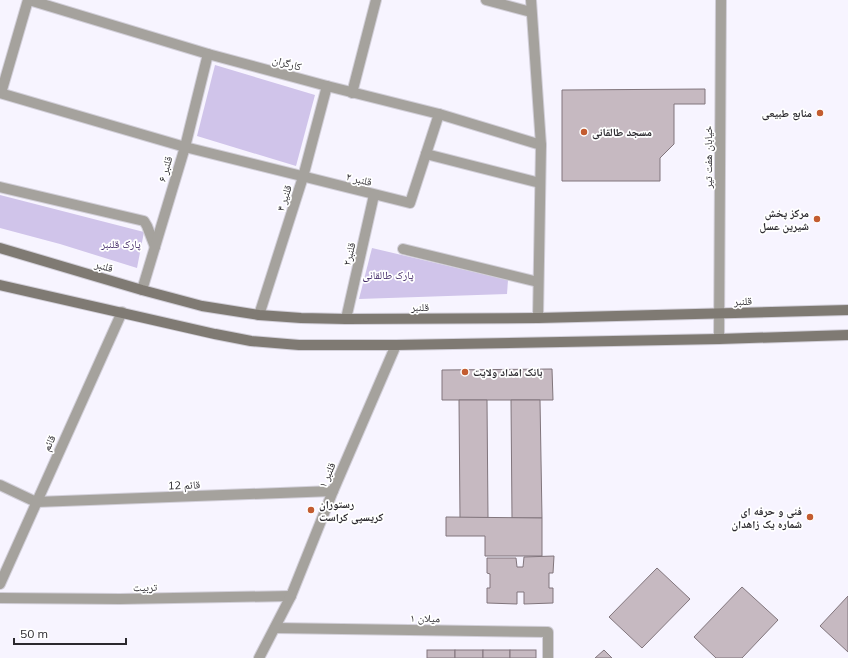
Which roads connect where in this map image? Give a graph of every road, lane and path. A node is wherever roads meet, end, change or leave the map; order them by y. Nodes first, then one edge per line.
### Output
1 (28, 0) edge
2 (376, 0) edge
3 (486, 0) edge
4 (531, 0) edge
5 (721, 0) edge
6 (532, 12) junction
7 (208, 54) junction
8 (327, 86) junction
9 (352, 92) junction
10 (0, 93) edge
11 (439, 114) junction
12 (541, 145) junction
13 (184, 147) junction
14 (426, 154) junction
15 (303, 177) junction
16 (540, 183) junction
17 (0, 187) edge
18 (374, 195) junction
19 (0, 248) edge
20 (155, 248) junction
21 (403, 249) dead end
22 (538, 282) junction
23 (0, 285) edge
24 (142, 290) junction
25 (848, 310) edge
26 (122, 312) junction
27 (720, 314) junction
28 (259, 316) junction
29 (538, 318) junction
30 (346, 319) junction
31 (848, 335) edge
32 (719, 339) junction
33 (396, 345) junction
34 (0, 485) edge
35 (333, 491) junction
36 (36, 502) junction
37 (0, 584) edge
38 (291, 596) junction
39 (0, 598) edge
40 (275, 628) junction
41 (259, 658) edge
42 (548, 658) edge

1 - 7 street, کارگران
1 - 10 street
2 - 9 street
3 - 6 street
4 - 6 street
5 - 27 street, خیابان هفت تیر
6 - 12 street
7 - 8 street, کارگران
7 - 13 street, قلنبر ۶
8 - 9 street, کارگران
8 - 15 street, قلنیر ۴
9 - 11 street, کارگران
10 - 13 street, قلنبر ۲
11 - 12 street, کارگران
11 - 14 street
12 - 16 street
13 - 15 street, قلنبر ۲
13 - 20 street, قلنبر ۶
14 - 16 street
14 - 18 street, قلنبر ۲
15 - 18 street, قلنبر ۲
15 - 28 street, قلنیر ۴
16 - 22 street
17 - 20 street
18 - 30 street, قلنبر۲
19 - 24 main road, قلنبر
20 - 24 street, قلنبر ۶
21 - 22 street
22 - 29 street
23 - 26 main road
24 - 28 main road, قلنبر
25 - 27 main road, قلنبر
26 - 33 main road
26 - 36 street, قائم
27 - 29 main road, قلنبر
27 - 32 street, خیابان هفت تیر
28 - 30 main road, قلنبر
29 - 30 main road, قلنبر
31 - 32 main road
32 - 33 main road
33 - 35 street, قلنبر ۱
34 - 36 street
35 - 36 street, قائم 12
35 - 38 street, قلنبر ۱
36 - 37 street, قائم
38 - 39 street, تربیت
38 - 40 street, قلنبر ۱
40 - 41 street, قلنبر ۱
40 - 42 street, میلان ۱

